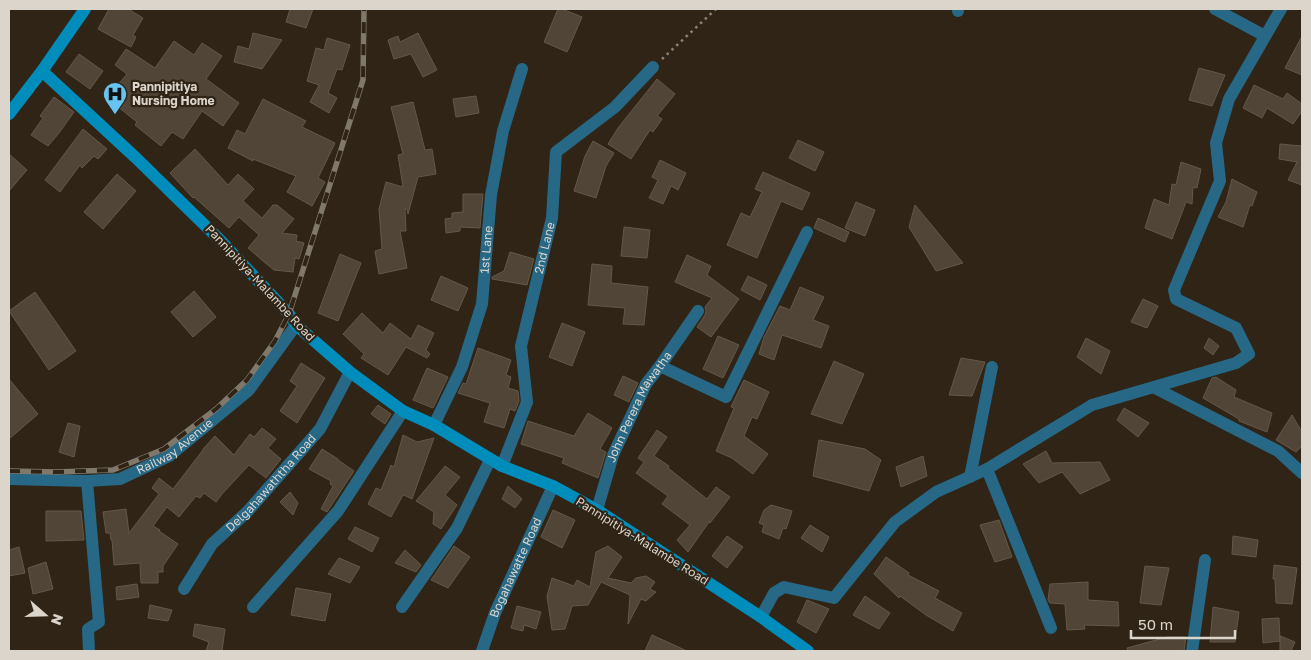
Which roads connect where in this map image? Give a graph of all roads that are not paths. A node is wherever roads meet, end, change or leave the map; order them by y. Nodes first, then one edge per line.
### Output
1 (85, 9) edge
2 (1215, 9) edge
3 (1281, 9) edge
4 (1265, 36) junction
5 (653, 67) road end
6 (522, 69) dead end
7 (42, 71) junction
8 (9, 114) edge
9 (807, 232) dead end
10 (698, 311) dead end
11 (296, 325) junction
12 (660, 366) junction
13 (992, 367) dead end
14 (350, 372) junction
15 (1155, 388) junction
16 (404, 411) junction
17 (434, 425) junction
18 (490, 460) junction
19 (502, 466) junction
20 (987, 468) junction
21 (1302, 473) edge
22 (970, 477) junction
23 (9, 480) edge
24 (88, 481) junction
25 (553, 486) junction
26 (597, 510) junction
27 (1205, 560) dead end
28 (184, 589) dead end
29 (402, 607) dead end
30 (253, 608) dead end
31 (761, 617) junction
32 (1052, 628) dead end
33 (89, 651) edge
34 (482, 651) edge
35 (808, 651) edge
36 (1192, 651) edge

1 - 7 street
2 - 4 street
3 - 4 street
4 - 15 street
5 - 19 street, 2nd Lane
6 - 17 street, 1st Lane
7 - 8 street
7 - 11 street, Pannipitiya-Malambe Road
9 - 12 street
10 - 12 street, John Perera Mawatha
11 - 14 street, Pannipitiya-Malambe Road
11 - 24 street, Railway Avenue
12 - 26 street, John Perera Mawatha
13 - 22 street
14 - 16 street, Pannipitiya-Malambe Road
14 - 28 street, Delgahawaththa Road
15 - 20 street
15 - 21 street
16 - 17 street, Pannipitiya-Malambe Road
16 - 30 street
17 - 18 street, Pannipitiya-Malambe Road
18 - 19 street, Pannipitiya-Malambe Road
18 - 29 street
19 - 25 street, Pannipitiya-Malambe Road
20 - 22 street
20 - 32 street
22 - 31 street
23 - 24 street, Railway Avenue
24 - 33 street
25 - 26 street, Pannipitiya-Malambe Road
25 - 34 street, Bogahawatte Road
26 - 31 street, Pannipitiya-Malambe Road
27 - 36 street
31 - 35 street, Pannipitiya-Malambe Road

